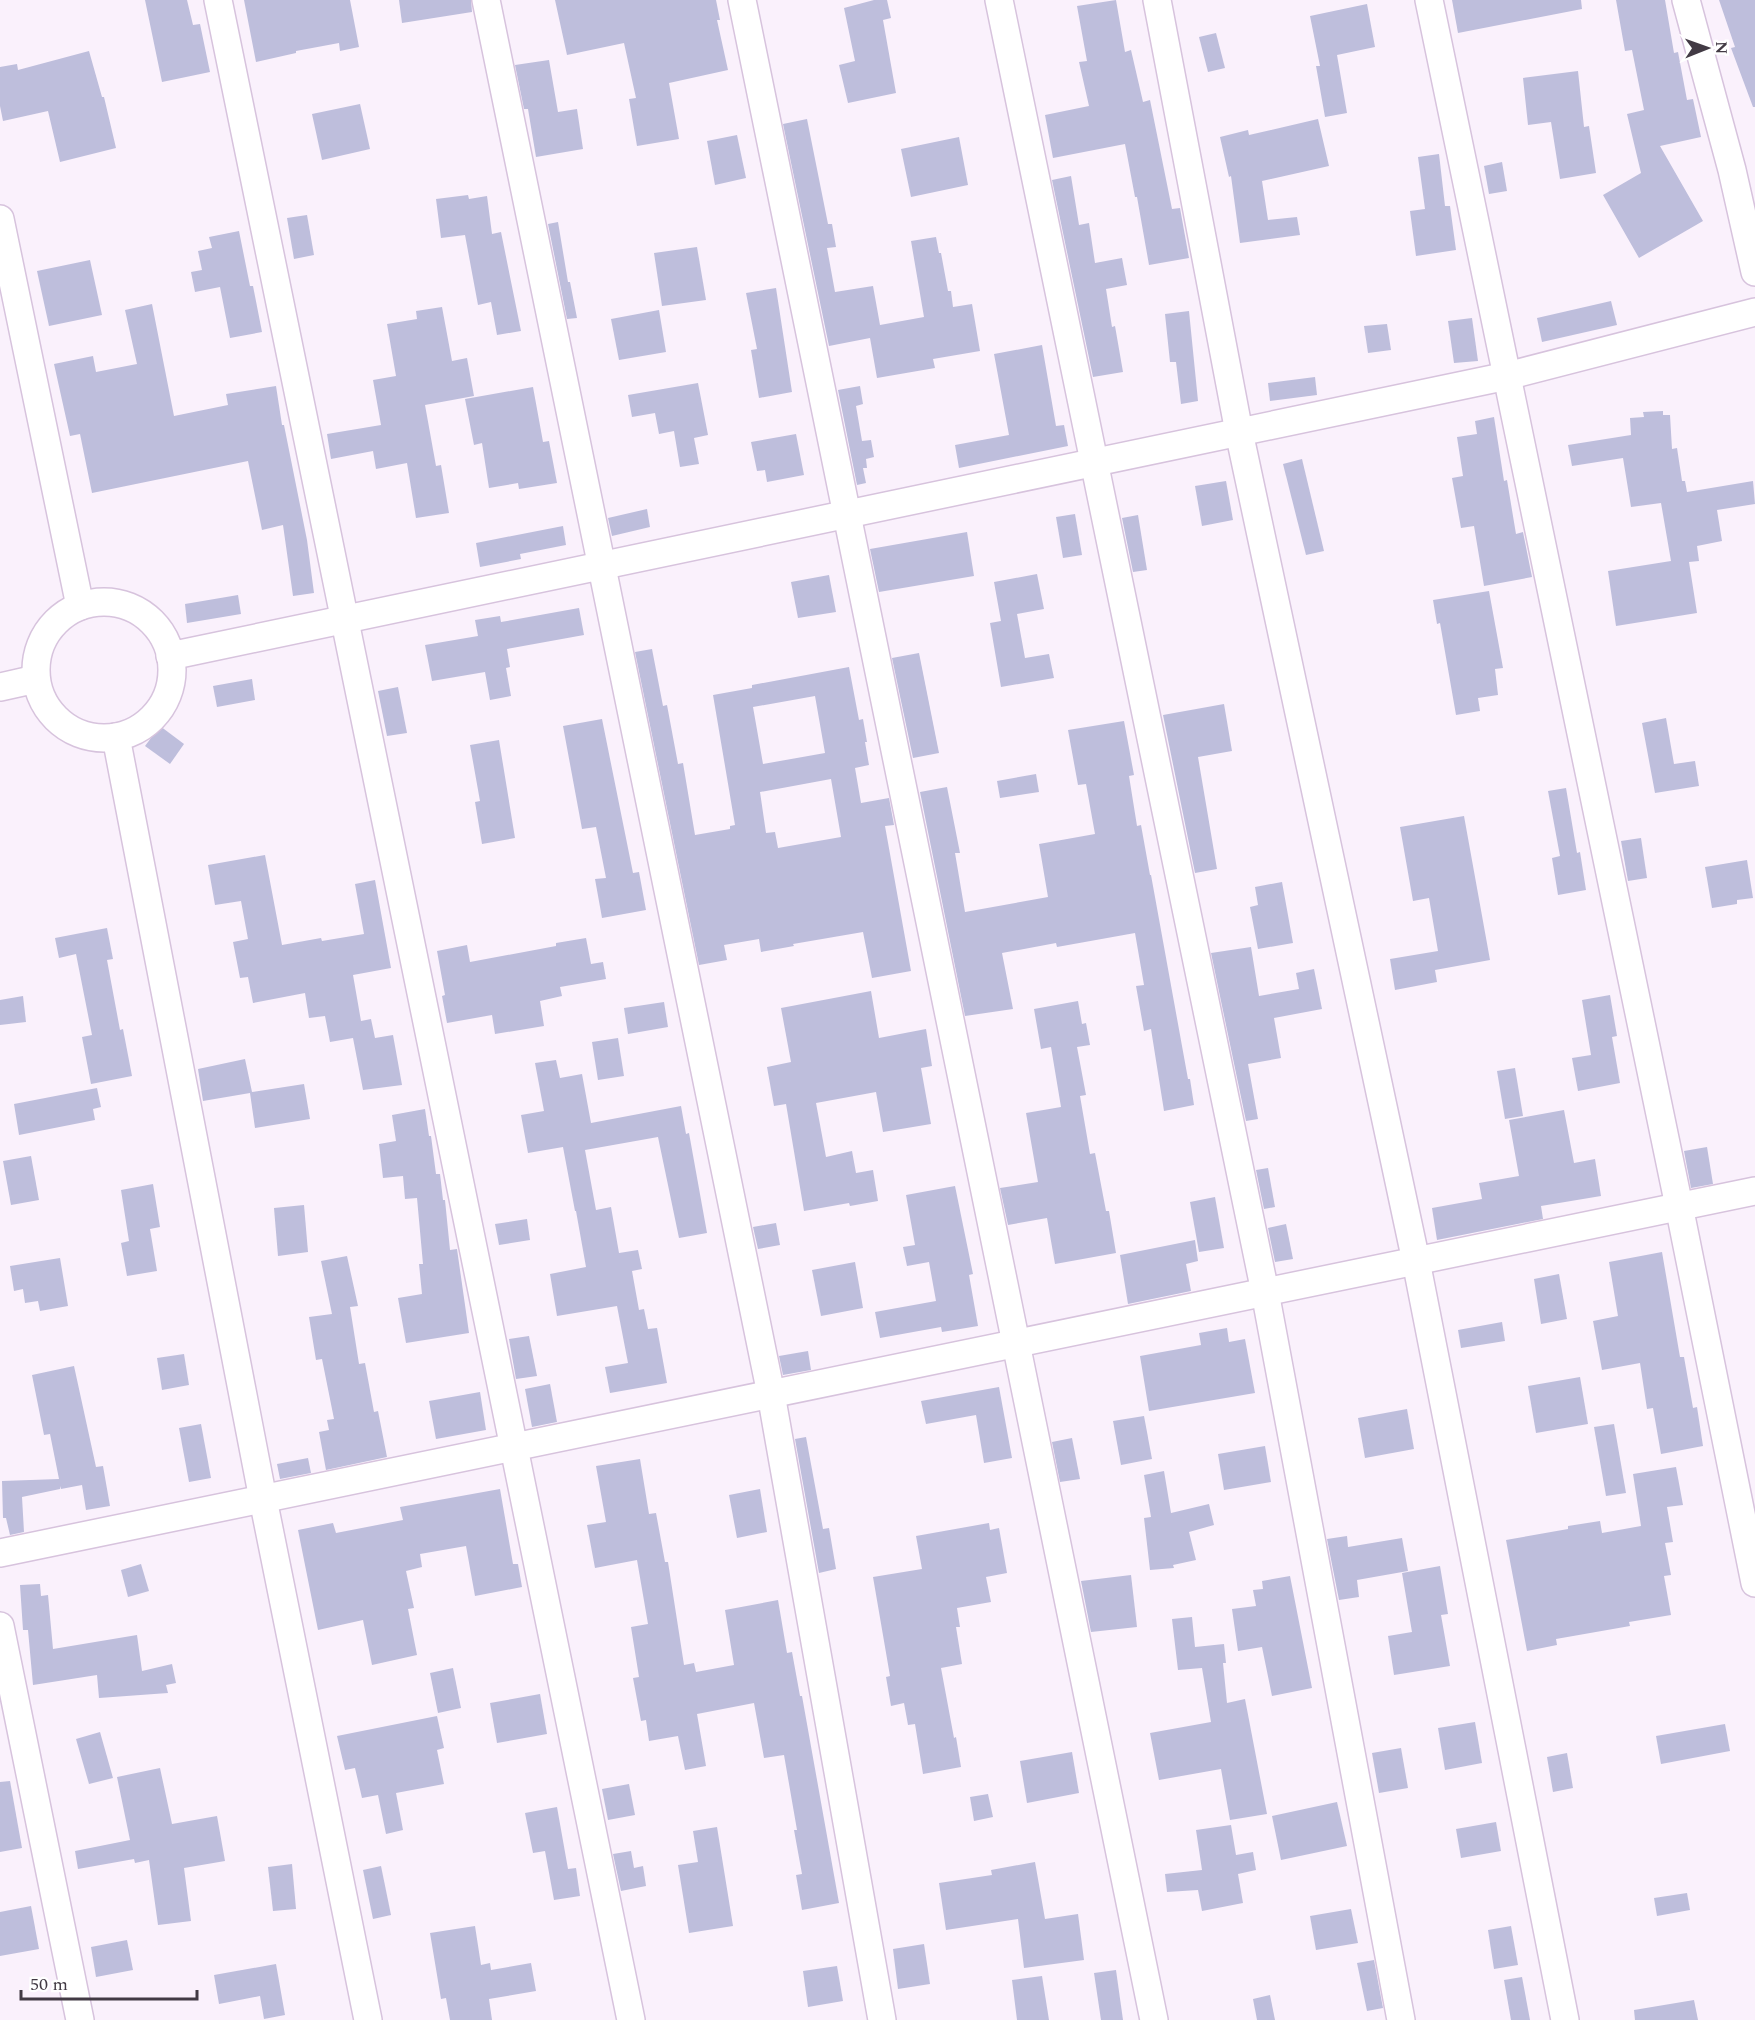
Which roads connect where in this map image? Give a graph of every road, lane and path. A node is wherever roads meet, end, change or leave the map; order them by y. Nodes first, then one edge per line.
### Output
1 (218, 0) edge
2 (486, 0) edge
3 (742, 0) edge
4 (999, 0) edge
5 (1156, 0) edge
6 (1429, 0) edge
7 (1686, 0) edge
8 (1744, 167) edge
9 (0, 219) edge
10 (1755, 272) edge
11 (1755, 312) edge
12 (1507, 376) junction
13 (1239, 432) junction
14 (1094, 462) junction
15 (847, 514) junction
16 (602, 565) junction
17 (80, 606) junction
18 (344, 619) junction
19 (170, 656) junction
20 (36, 680) junction
21 (0, 687) edge
22 (116, 737) junction
23 (1755, 1191) edge
24 (1679, 1206) junction
25 (1416, 1261) junction
26 (1265, 1292) junction
27 (1016, 1343) junction
28 (771, 1394) junction
29 (514, 1447) junction
30 (263, 1499) junction
31 (0, 1553) edge
32 (1755, 1583) edge
33 (0, 1626) edge
34 (80, 2020) edge
35 (368, 2020) edge
36 (631, 2020) edge
37 (882, 2020) edge
38 (1154, 2020) edge
39 (1401, 2020) edge
40 (1565, 2020) edge

1 - 18 street
2 - 16 street
3 - 15 street
4 - 14 street
5 - 13 street
6 - 12 street
7 - 8 street
8 - 10 street
9 - 17 street
11 - 12 street
12 - 13 street
12 - 24 street
13 - 14 street
13 - 25 street
14 - 15 street
14 - 26 street
15 - 16 street
15 - 27 street
16 - 18 street
16 - 28 street
17 - 19 street
17 - 20 street
18 - 19 street
18 - 29 street
19 - 22 street
20 - 21 street
20 - 22 street
22 - 30 street
23 - 24 street
24 - 25 street
24 - 32 street
25 - 26 street
25 - 40 street
26 - 27 street
26 - 39 street
27 - 28 street
27 - 38 street
28 - 29 street
28 - 37 street
29 - 30 street
29 - 36 street
30 - 31 street
30 - 35 street
33 - 34 street

